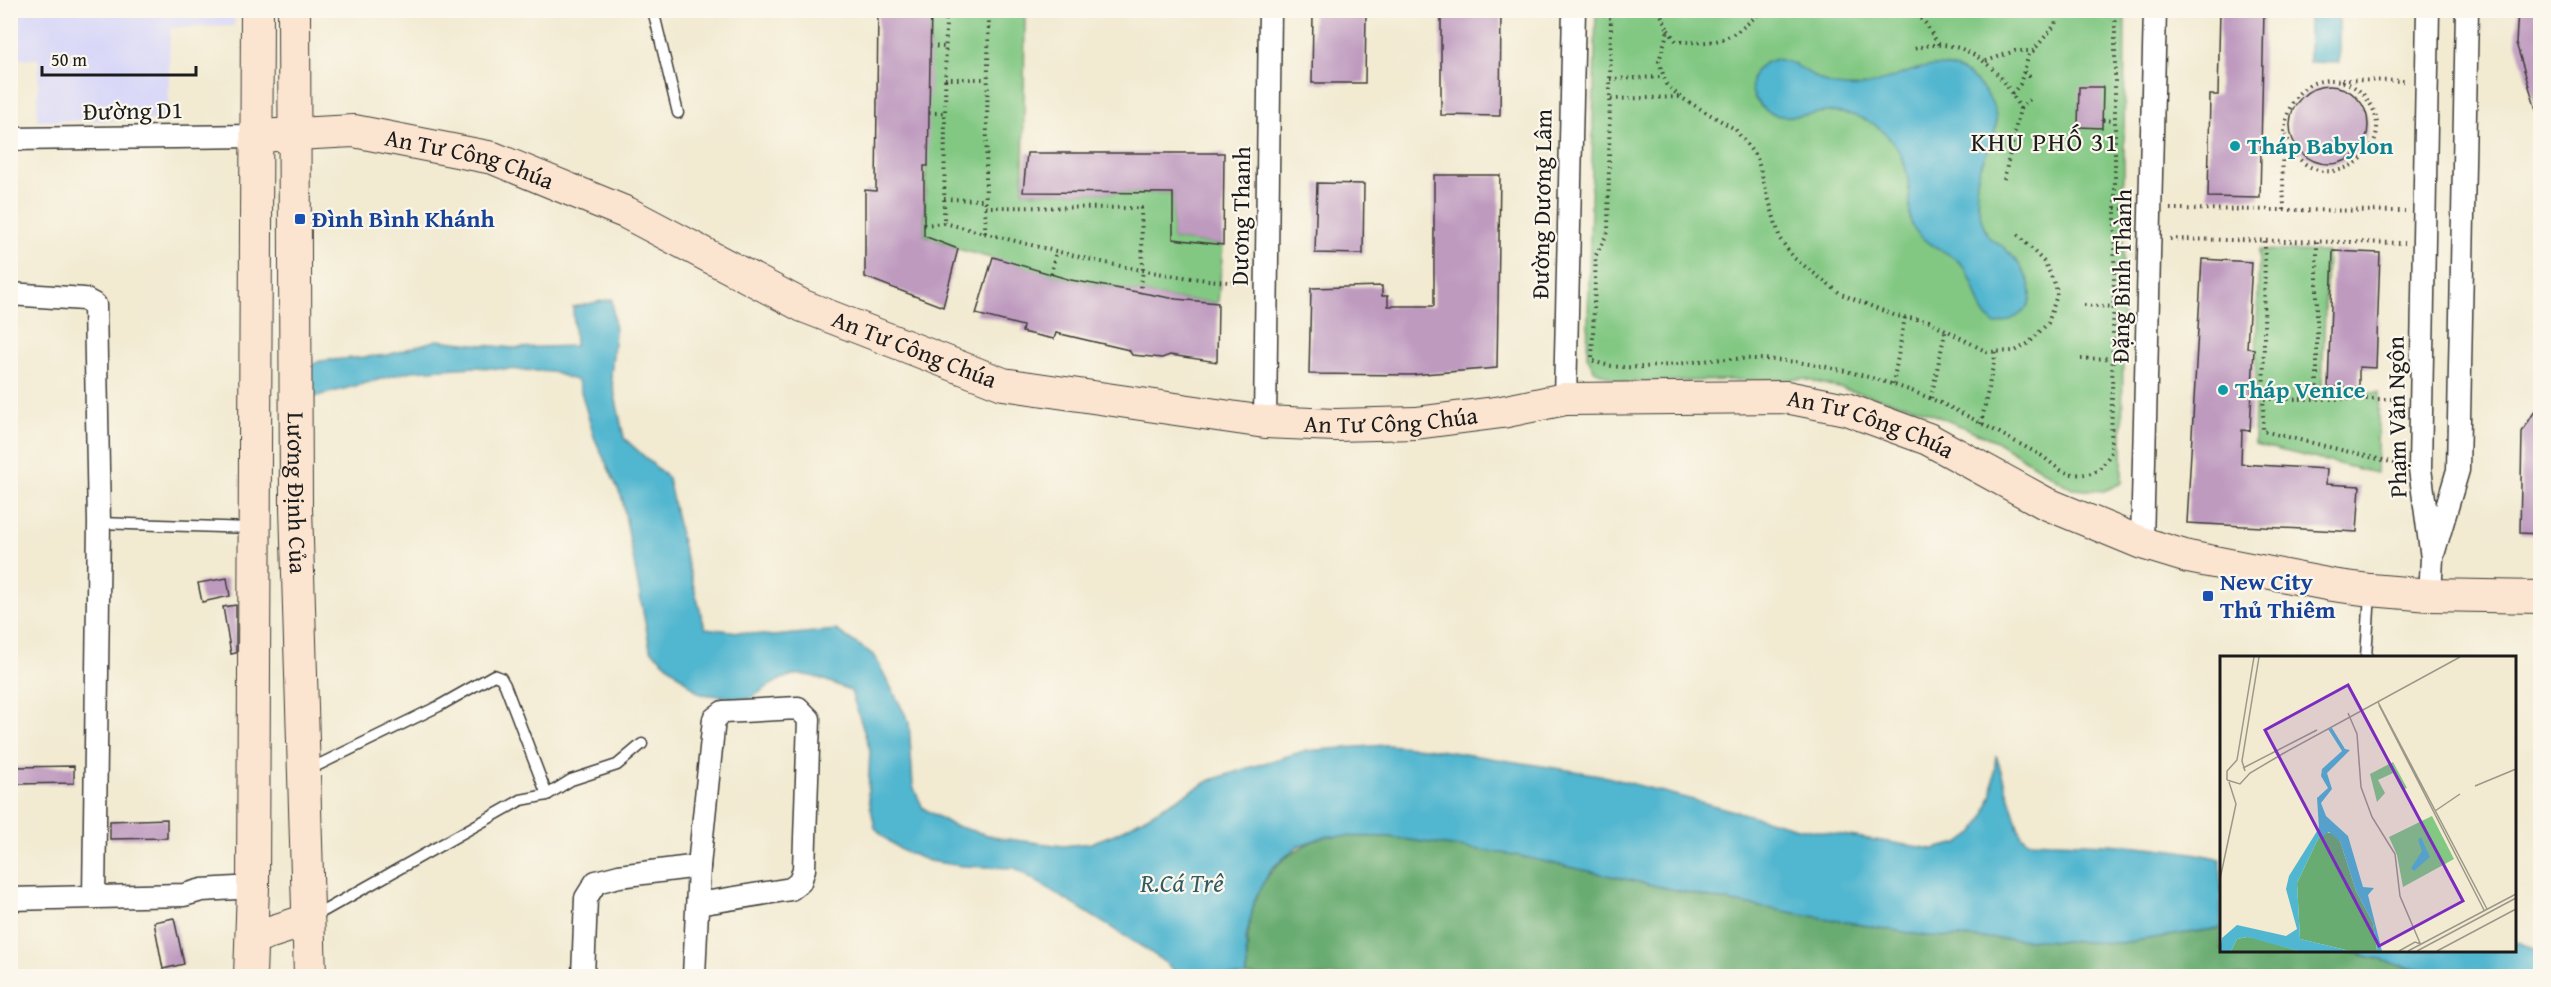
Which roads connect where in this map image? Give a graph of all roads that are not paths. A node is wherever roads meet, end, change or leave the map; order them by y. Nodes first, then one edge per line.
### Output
1 (256, 10) edge
2 (294, 10) edge
3 (653, 10) edge
4 (1270, 10) edge
5 (1574, 10) edge
6 (2155, 10) edge
7 (2428, 10) edge
8 (2467, 10) edge
9 (2466, 72) junction
10 (2427, 77) junction
11 (678, 113) dead end
12 (296, 135) junction
13 (257, 136) junction
14 (10, 139) edge
15 (10, 294) edge
16 (2460, 398) junction
17 (1564, 399) junction
18 (2421, 399) junction
19 (1265, 422) junction
20 (2420, 469) junction
21 (2458, 470) junction
22 (99, 524) junction
23 (255, 528) junction
24 (2142, 543) junction
25 (2432, 558) junction
26 (2370, 590) junction
27 (2430, 595) junction
28 (2541, 597) edge
29 (2366, 656) edge
30 (642, 744) dead end
31 (303, 772) junction
32 (547, 795) junction
33 (699, 866) junction
34 (253, 887) junction
35 (94, 897) junction
36 (10, 899) edge
37 (698, 904) junction
38 (308, 920) junction
39 (252, 938) junction
40 (250, 976) edge
41 (310, 976) edge
42 (584, 976) edge
43 (694, 976) edge

1 - 13 street, Lương Định Của
2 - 12 street, Lương Định Của
3 - 11 lane
4 - 19 street, Dương Thanh
5 - 17 street, Đường Dương Lâm
6 - 24 street, Đặng Bình Thành
7 - 10 street, Phạm Văn Ngôn
8 - 9 street, Phạm Văn Ngôn
9 - 10 street
9 - 16 street, Phạm Văn Ngôn
10 - 18 street, Phạm Văn Ngôn
12 - 13 street, An Tư Công Chúa
12 - 19 street, An Tư Công Chúa
12 - 31 street, Lương Định Của
13 - 14 street, Đường D1
13 - 23 street, Lương Định Của
15 - 22 street
16 - 18 street
16 - 21 street, Phạm Văn Ngôn
17 - 19 street, An Tư Công Chúa
17 - 24 street, An Tư Công Chúa
18 - 20 street, Phạm Văn Ngôn
20 - 21 street
20 - 25 street, Phạm Văn Ngôn
21 - 25 street, Phạm Văn Ngôn
22 - 23 lane
22 - 35 street
23 - 34 street, Lương Định Của
24 - 26 street, An Tư Công Chúa
25 - 27 street
26 - 27 street, An Tư Công Chúa
26 - 29 lane
27 - 28 street, An Tư Công Chúa
30 - 32 lane
31 - 32 lane
31 - 38 street, Lương Định Của
32 - 38 lane
33 - 37 street
33 - 37 street
33 - 42 street
34 - 35 street
34 - 39 street, Lương Định Của
35 - 36 street
37 - 43 street
38 - 39 street
38 - 41 street, Lương Định Của
39 - 40 street, Lương Định Của

